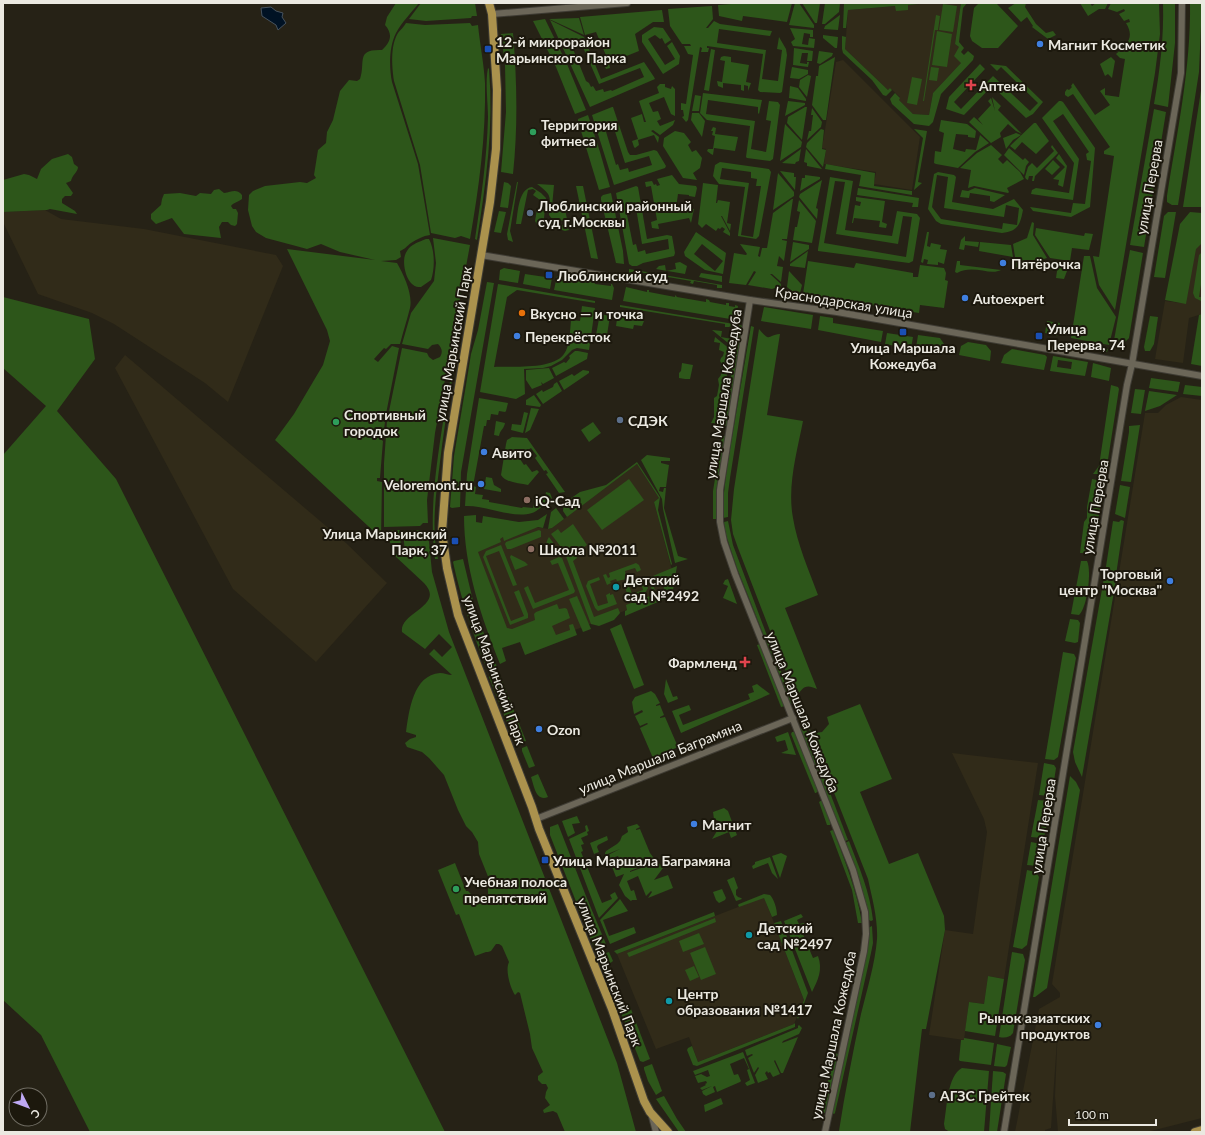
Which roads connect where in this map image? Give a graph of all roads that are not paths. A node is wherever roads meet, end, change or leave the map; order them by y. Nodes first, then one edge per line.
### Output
1 (490, 3) edge
2 (627, 3) edge
3 (1182, 3) edge
4 (492, 14) junction
5 (481, 255) junction
6 (750, 300) junction
7 (1132, 364) junction
8 (1202, 376) edge
9 (793, 718) junction
10 (536, 819) junction
11 (650, 1112) junction
12 (1202, 1130) edge
13 (656, 1132) edge
14 (668, 1132) edge
15 (824, 1132) edge
16 (1004, 1132) edge
17 (1196, 1132) edge

1 - 4 main road, улица Марьинский Парк
2 - 4 street
3 - 7 street, улица Перерва
4 - 5 main road, улица Марьинский Парк
5 - 6 street, Краснодарская улица
5 - 10 main road, улица Марьинский Парк
6 - 7 street, Краснодарская улица
6 - 9 street, улица Маршала Кожедуба
7 - 8 street, Краснодарская улица
7 - 16 street, улица Перерва
9 - 10 street, улица Маршала Баграмяна
9 - 15 street, улица Маршала Кожедуба
10 - 11 main road, улица Марьинский Парк
11 - 13 street, улица Марьинский Парк
11 - 14 main road
12 - 17 main road

